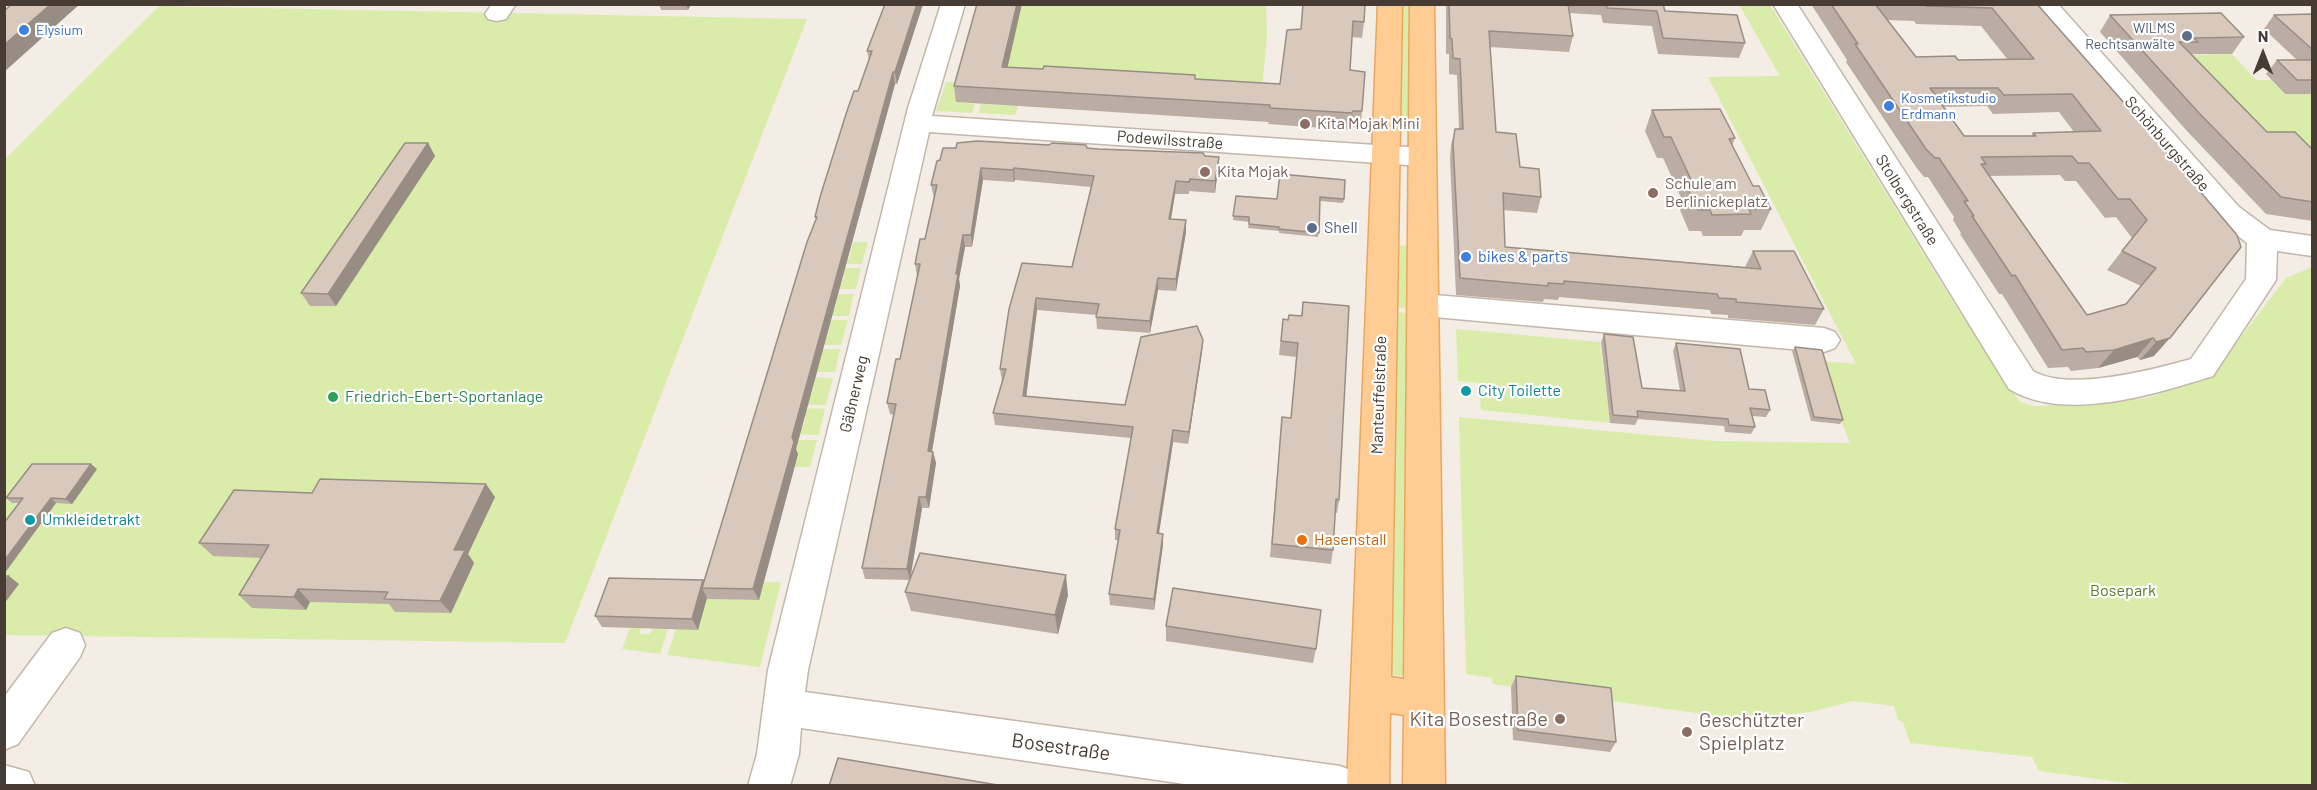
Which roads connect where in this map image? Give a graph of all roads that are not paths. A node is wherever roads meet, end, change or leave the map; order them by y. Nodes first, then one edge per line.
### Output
1 (952, 4) edge
2 (1390, 4) edge
3 (1422, 4) edge
4 (1785, 4) edge
5 (2044, 4) edge
6 (918, 123) junction
7 (1386, 154) junction
8 (1422, 157) junction
9 (2262, 239) junction
10 (2313, 246) edge
11 (1423, 305) junction
12 (1824, 340) dead end
13 (66, 645) dead end
14 (1370, 693) junction
15 (1424, 699) junction
16 (783, 707) junction
17 (4, 731) edge
18 (4, 785) edge
19 (11, 785) edge
20 (769, 786) edge
21 (1340, 786) edge
22 (1368, 786) edge
23 (1424, 786) edge

1 - 6 street, Gäßnerweg
2 - 7 main road, Manteuffelstraße
3 - 8 main road
4 - 9 street, Stolbergstraße
5 - 9 street, Schönburgstraße
6 - 7 street, Podewilsstraße
6 - 16 street, Gäßnerweg
7 - 8 street, Podewilsstraße
7 - 14 main road, Manteuffelstraße
8 - 11 main road
9 - 10 street, Schönburgstraße
11 - 12 street
11 - 15 main road
13 - 17 street
14 - 15 main road
14 - 22 main road, Manteuffelstraße
15 - 23 main road
16 - 20 street, Gäßnerweg
16 - 21 street, Bosestraße
18 - 19 street

